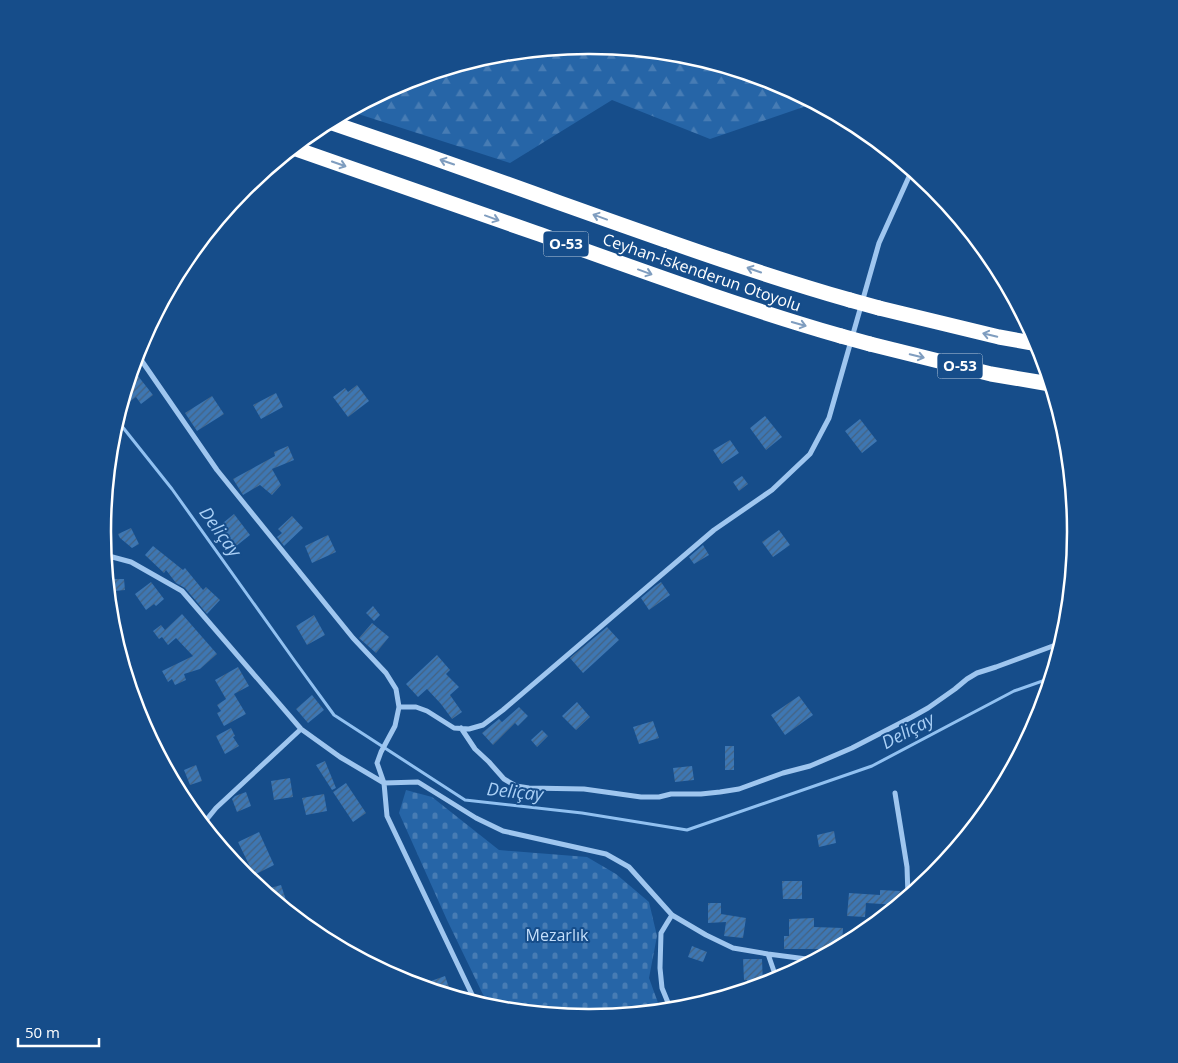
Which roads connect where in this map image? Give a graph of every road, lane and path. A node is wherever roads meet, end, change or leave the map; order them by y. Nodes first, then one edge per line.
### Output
1 (338, 125) edge
2 (300, 150) edge
3 (909, 177) edge
4 (1027, 342) edge
5 (143, 363) edge
6 (1042, 383) edge
7 (112, 557) edge
8 (1052, 646) edge
9 (399, 707) junction
10 (461, 728) junction
11 (300, 729) junction
12 (384, 782) junction
13 (895, 793) dead end
14 (207, 818) edge
15 (908, 887) edge
16 (672, 915) junction
17 (768, 954) junction
18 (803, 959) edge
19 (774, 972) edge
20 (472, 995) edge
21 (668, 1002) edge

4 -> 1 highway, Ceyhan-İskenderun Otoyolu / O-53, bridge
2 -> 6 highway, Ceyhan-İskenderun Otoyolu / O-53, bridge
3 - 10 street
5 - 9 street
7 - 11 street
8 - 10 street
9 - 10 street
9 - 12 street
11 - 12 street
11 - 14 street
12 - 16 street
12 - 20 street
13 - 15 street
16 - 17 street
16 - 21 street
17 - 18 street
17 - 19 street

